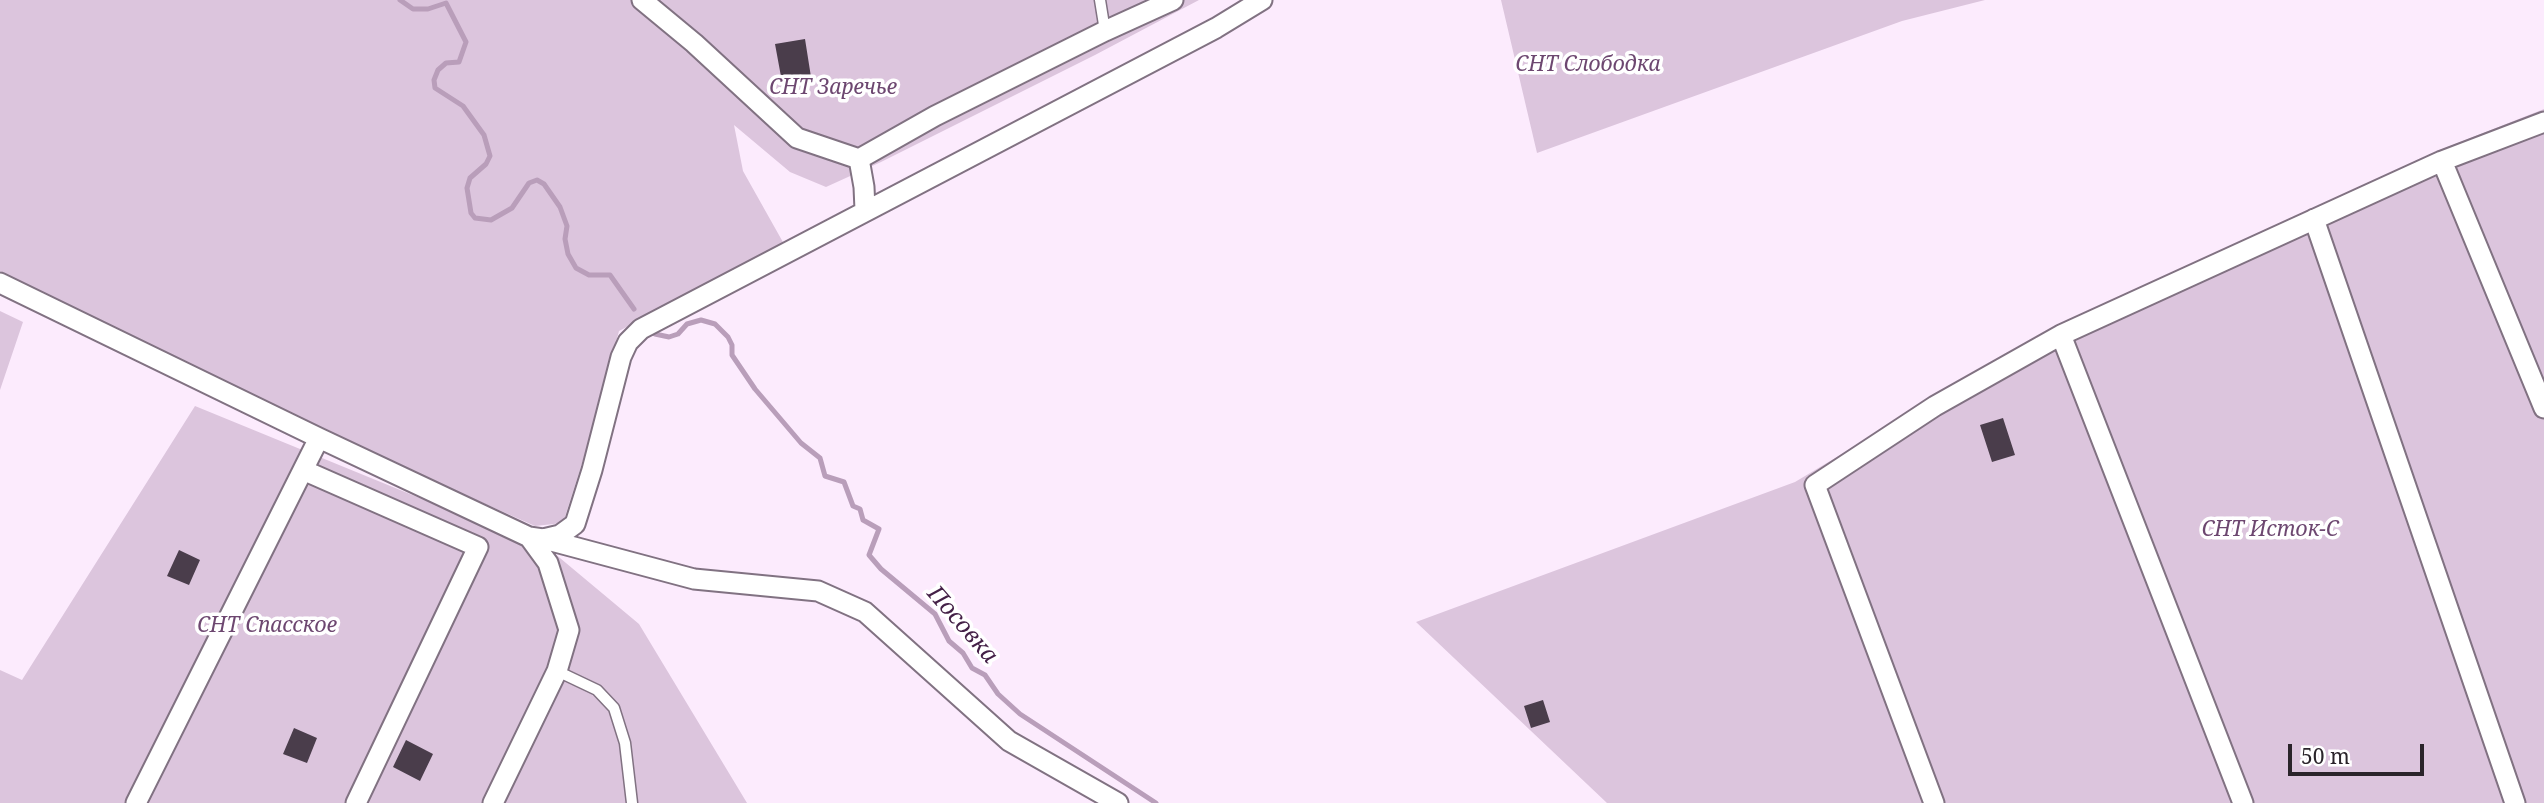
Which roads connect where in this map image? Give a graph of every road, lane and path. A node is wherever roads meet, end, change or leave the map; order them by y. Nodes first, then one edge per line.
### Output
1 (642, 0) edge
2 (1100, 0) edge
3 (1173, 0) edge
4 (1262, 0) edge
5 (1105, 30) junction
6 (2544, 122) edge
7 (859, 159) junction
8 (2442, 161) junction
9 (865, 210) junction
10 (2314, 219) junction
11 (0, 283) edge
12 (2061, 334) junction
13 (2544, 408) edge
14 (319, 438) junction
15 (303, 470) junction
16 (536, 538) junction
17 (557, 671) junction
18 (135, 803) edge
19 (356, 803) edge
20 (493, 803) edge
21 (632, 803) edge
22 (1118, 803) edge
23 (1934, 803) edge
24 (2243, 803) edge
25 (2515, 803) edge

1 - 7 street
2 - 5 lane
3 - 5 street
4 - 9 street
5 - 7 street
6 - 8 street
7 - 9 street
8 - 10 street
8 - 13 street
9 - 16 street
10 - 12 street
10 - 25 street
11 - 14 street
12 - 23 street
12 - 24 street
14 - 15 street
14 - 16 street
15 - 18 street
15 - 19 street
16 - 17 street
16 - 22 street
17 - 20 street
17 - 21 lane

